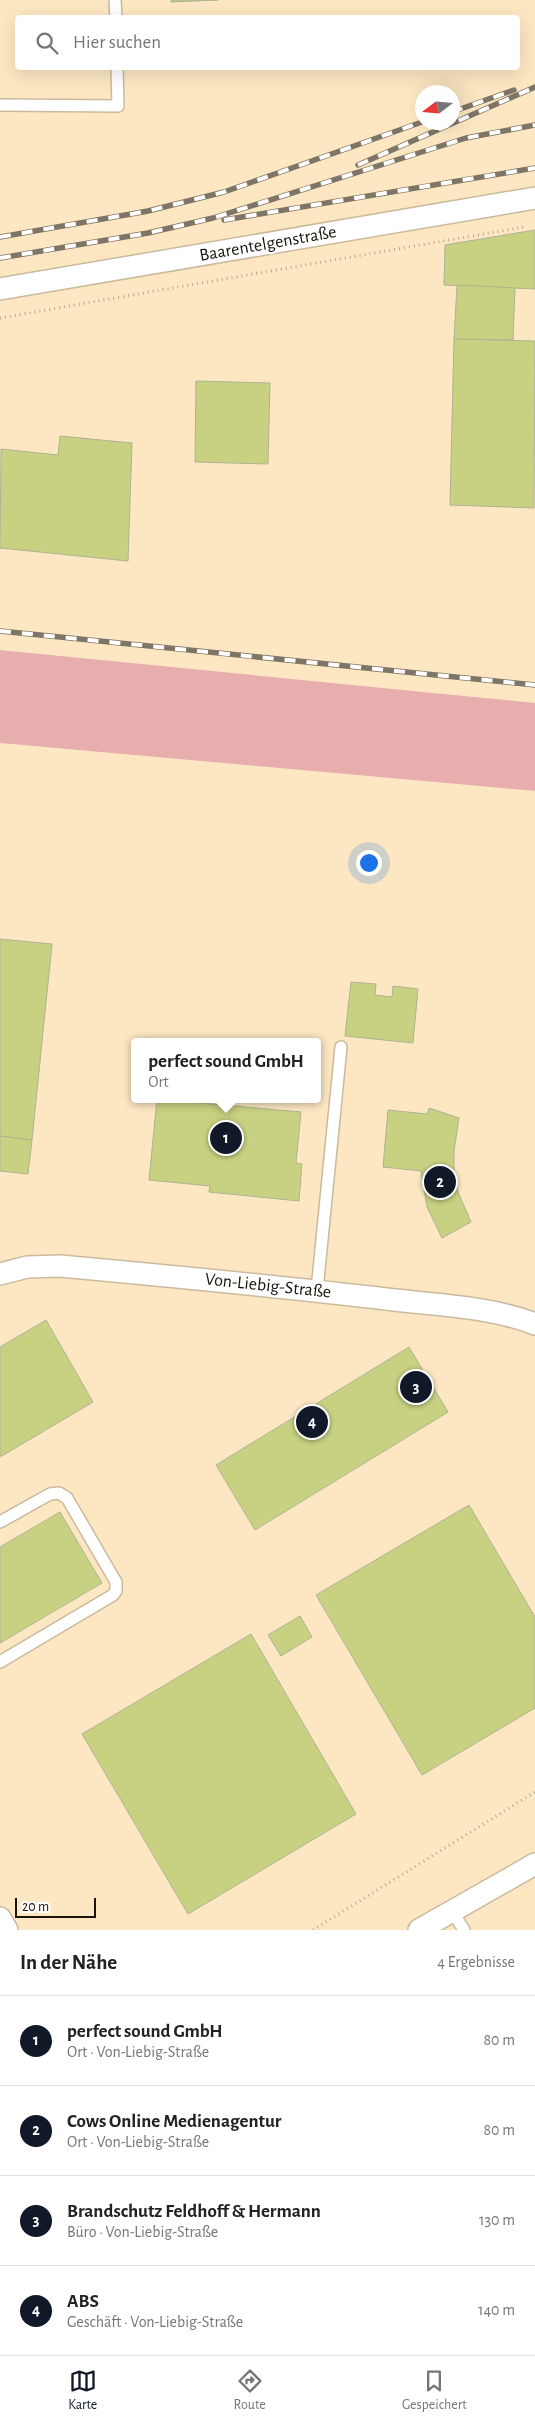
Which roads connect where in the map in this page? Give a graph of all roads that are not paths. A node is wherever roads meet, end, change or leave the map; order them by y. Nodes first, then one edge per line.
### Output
1 (115, 0) edge
2 (116, 15) edge
3 (117, 70) edge
4 (0, 105) edge
5 (535, 198) edge
6 (0, 289) edge
7 (341, 1047) dead end
8 (0, 1274) edge
9 (317, 1290) junction
10 (535, 1324) edge
11 (0, 1522) edge
12 (0, 1662) edge
13 (535, 1864) edge
14 (452, 1911) junction
15 (0, 1918) edge
16 (7, 1930) edge
17 (419, 1930) edge
18 (464, 1930) edge

1 - 2 lane
3 - 4 lane
5 - 6 street, Baarentelgenstraße
7 - 9 lane
8 - 9 street, Von-Liebig-Straße
9 - 10 street, Von-Liebig-Straße
11 - 12 lane
13 - 14 street
14 - 17 street
14 - 18 lane
15 - 16 street

